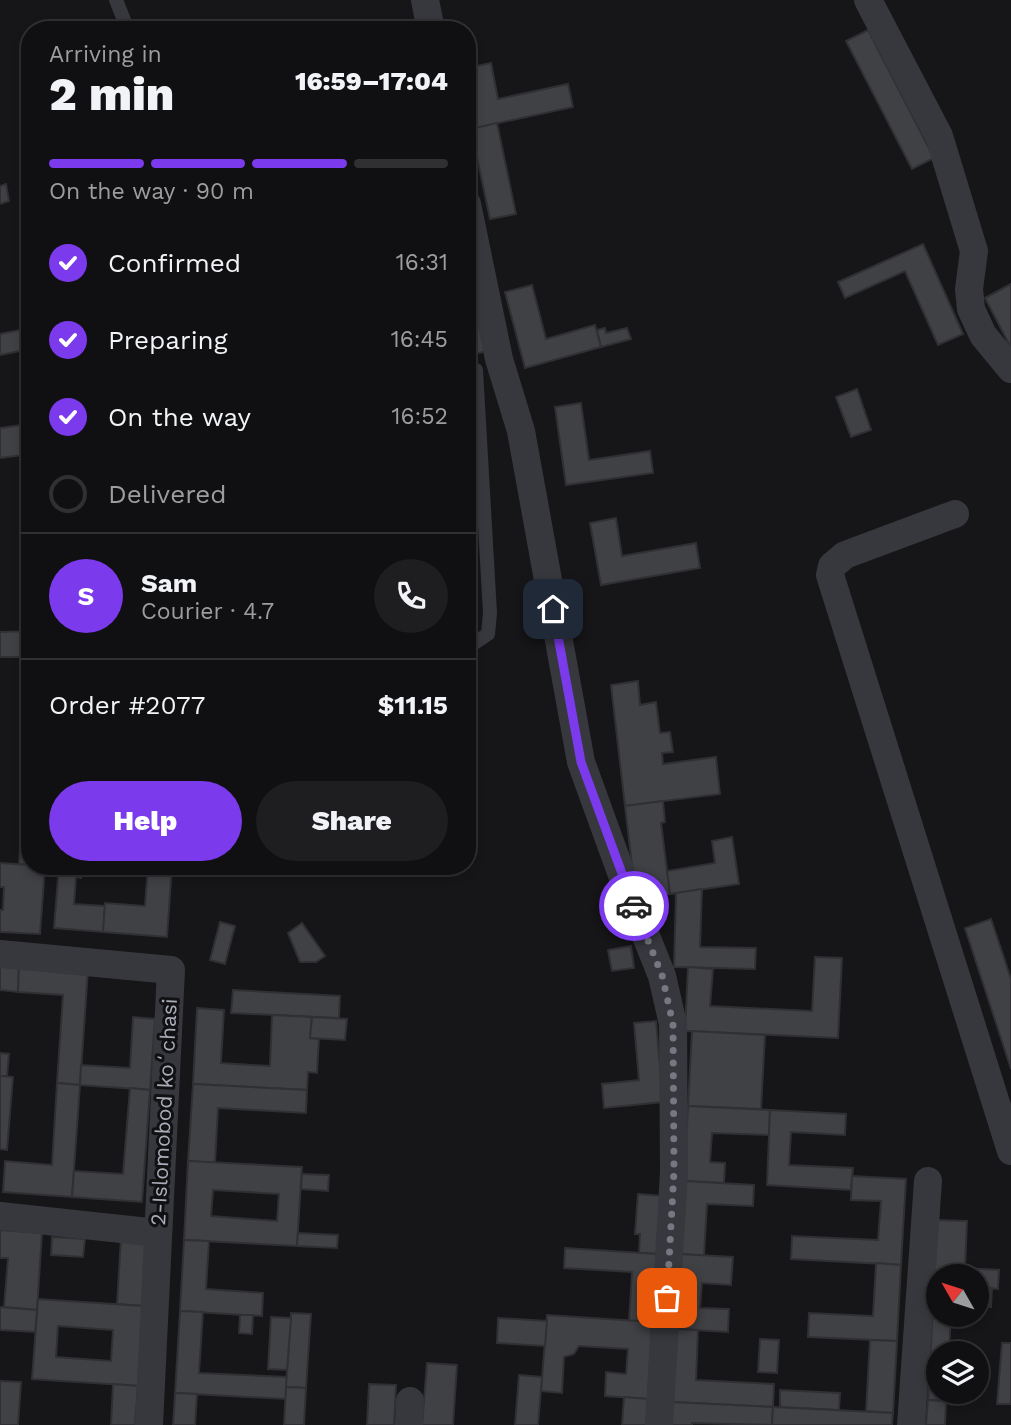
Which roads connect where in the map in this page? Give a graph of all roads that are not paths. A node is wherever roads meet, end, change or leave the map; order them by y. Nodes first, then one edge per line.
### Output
1 (116, 0) edge
2 (425, 0) edge
3 (868, 0) edge
4 (124, 21) edge
5 (429, 21) edge
6 (476, 309) edge
7 (481, 368) edge
8 (1011, 369) edge
9 (955, 514) dead end
10 (476, 642) edge
11 (0, 954) edge
12 (1011, 1151) edge
13 (928, 1181) dead end
14 (0, 1216) edge
15 (158, 1233) junction
16 (149, 1425) edge
17 (659, 1425) edge
18 (911, 1425) edge

1 - 4 lane
2 - 5 street
3 - 8 street
6 - 7 street
7 - 10 lane
7 - 17 street
9 - 12 street
11 - 15 street, 2-Islomobod koʻchasi
13 - 18 street
14 - 15 street
15 - 16 street, 2-Islomobod koʻchasi

